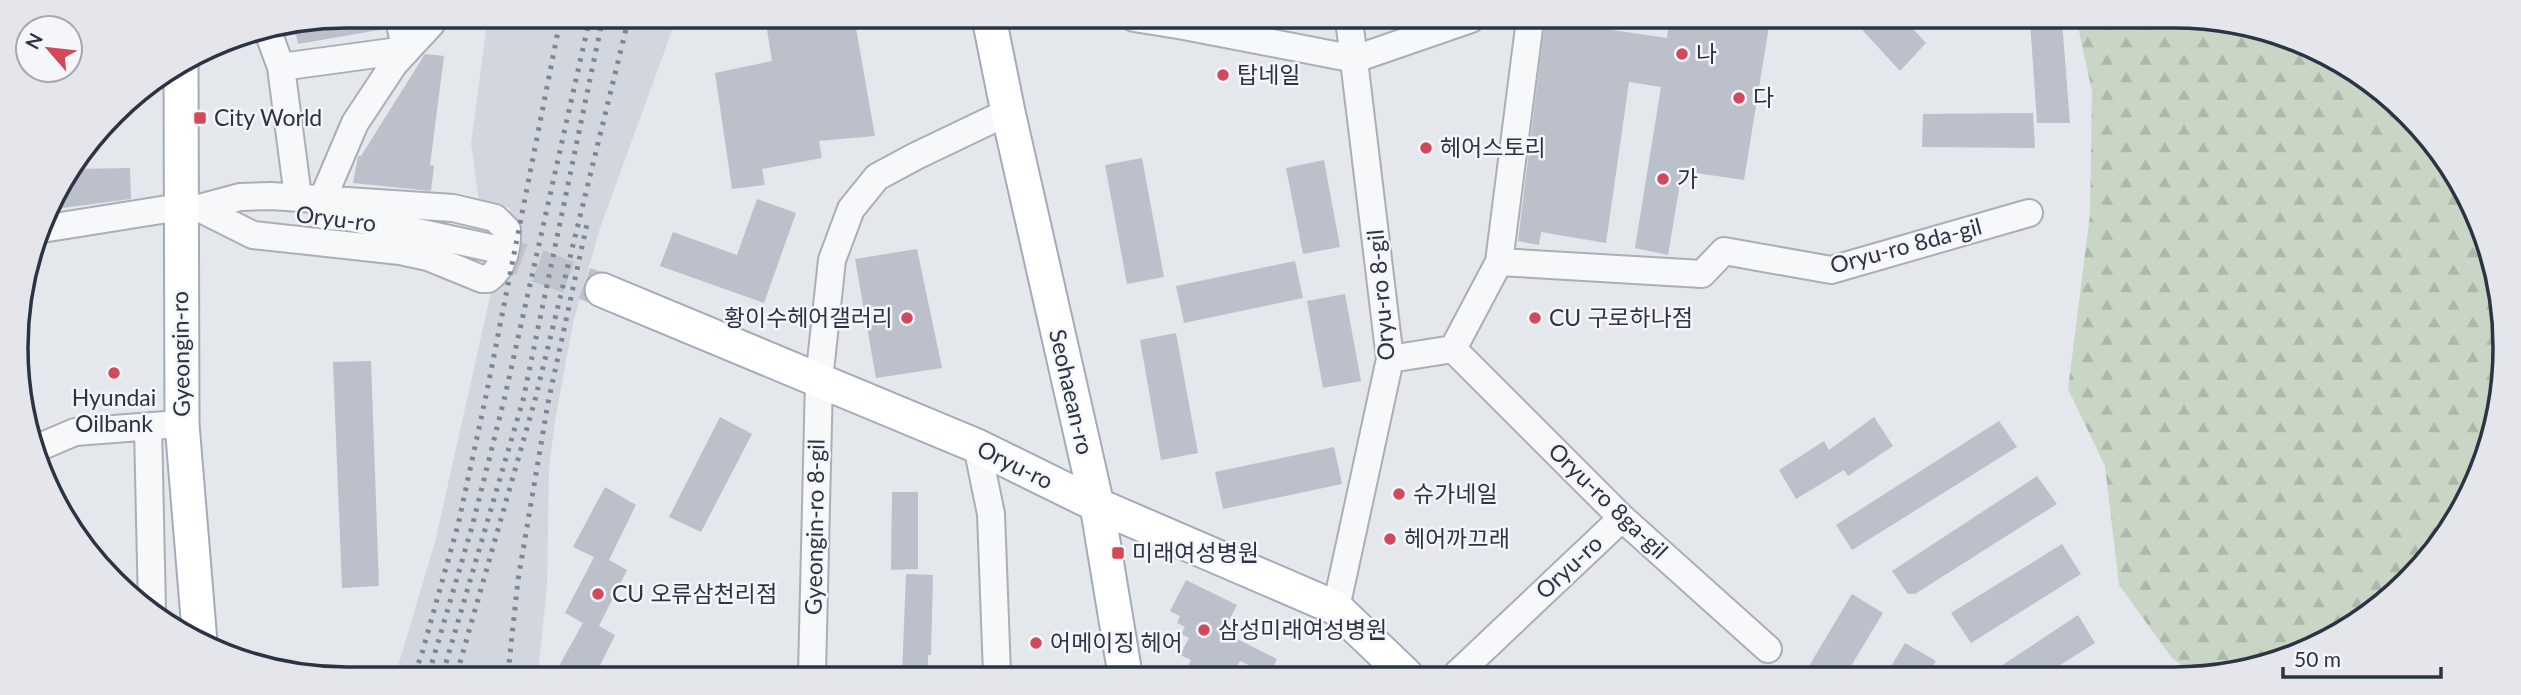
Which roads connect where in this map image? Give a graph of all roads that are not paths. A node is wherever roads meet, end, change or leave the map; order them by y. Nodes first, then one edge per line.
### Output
1 (401, 28) edge
2 (425, 28) edge
3 (991, 28) edge
4 (1211, 28) edge
5 (1350, 28) edge
6 (1445, 28) edge
7 (1529, 28) edge
8 (270, 38) edge
9 (406, 50) junction
10 (1355, 59) junction
11 (281, 67) junction
12 (182, 75) edge
13 (1008, 112) junction
14 (311, 198) junction
15 (189, 207) junction
16 (2029, 213) dead end
17 (51, 228) edge
18 (491, 248) tunnel mouth
19 (1499, 262) junction
20 (602, 290) tunnel mouth
21 (1453, 349) junction
22 (1390, 359) junction
23 (819, 380) junction
24 (181, 425) junction
25 (148, 427) junction
26 (44, 445) edge
27 (978, 446) junction
28 (1097, 505) junction
29 (1622, 518) junction
30 (152, 600) edge
31 (1336, 608) junction
32 (199, 630) edge
33 (1768, 649) dead end
34 (812, 667) edge
35 (997, 667) edge
36 (1124, 667) edge
37 (1398, 667) edge
38 (1464, 667) edge

1 - 9 street
2 - 9 street
3 - 13 main road, Seohaean-ro
4 - 10 street
5 - 10 street, Oryu-ro 8-gil
6 - 10 street
7 - 19 street
8 - 11 street
9 - 11 street
9 - 14 street
10 - 22 street, Oryu-ro 8-gil
11 - 14 street
12 - 15 main road, Gyeongin-ro
13 - 23 street
13 - 28 main road, Seohaean-ro
14 - 15 street
14 - 15 street
15 - 17 street
15 - 18 street, Oryu-ro
15 - 24 main road, Gyeongin-ro
16 - 19 street, Oryu-ro 8da-gil
19 - 21 street
20 - 23 main road, Oryu-ro
21 - 22 street
21 - 29 street, Oryu-ro 8ga-gil
22 - 31 street, Oryu-ro 8-gil
23 - 27 main road, Oryu-ro
23 - 34 street, Gyeongin-ro 8-gil
24 - 25 street
24 - 32 main road, Gyeongin-ro
25 - 26 street
25 - 30 street
27 - 28 main road, Oryu-ro
27 - 35 street
28 - 31 main road, Oryu-ro
28 - 36 main road, Seohaean-ro
29 - 33 street, Oryu-ro 8ga-gil
29 - 38 street, Oryu-ro
31 - 37 main road, Oryu-ro

